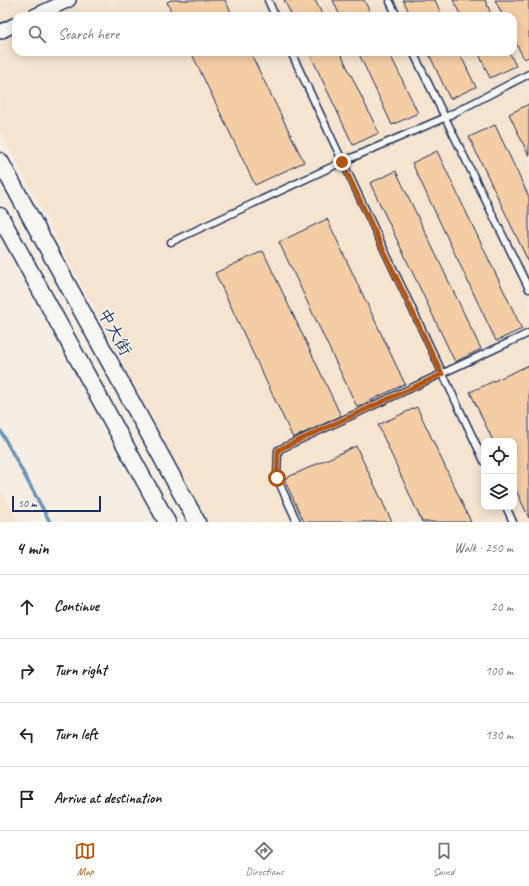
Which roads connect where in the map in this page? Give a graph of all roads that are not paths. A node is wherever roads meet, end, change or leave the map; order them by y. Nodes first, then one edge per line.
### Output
1 (69, 0) edge
2 (268, 0) edge
3 (390, 2) dead end
4 (43, 12) edge
5 (273, 12) edge
6 (395, 12) edge
7 (12, 26) edge
8 (0, 32) edge
9 (294, 56) edge
10 (415, 56) edge
11 (529, 74) edge
12 (444, 118) junction
13 (0, 161) edge
14 (342, 162) junction
15 (0, 216) edge
16 (171, 242) dead end
17 (529, 289) edge
18 (529, 334) edge
19 (442, 374) junction
20 (481, 455) edge
21 (507, 510) edge
22 (167, 522) edge
23 (197, 522) edge
24 (297, 522) edge
25 (513, 522) edge

1 - 4 street
2 - 5 lane
3 - 6 lane
7 - 8 street
9 - 14 lane
10 - 12 lane
11 - 12 lane
12 - 14 lane
12 - 17 lane
13 - 23 street, 中大街
14 - 16 lane
14 - 19 lane
15 - 22 street
18 - 19 lane
19 - 20 lane
19 - 24 lane
21 - 25 lane

